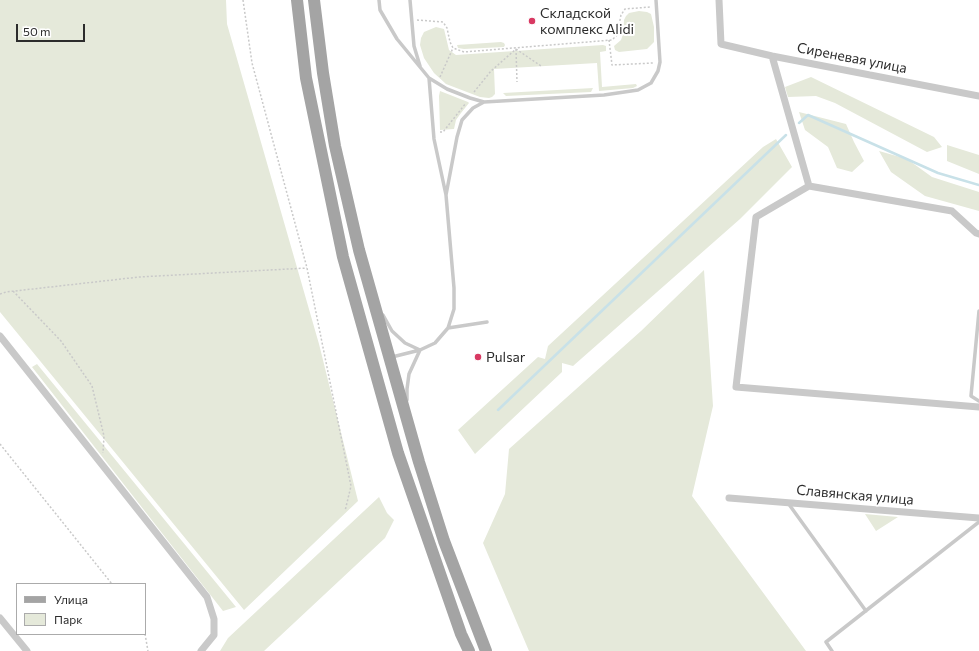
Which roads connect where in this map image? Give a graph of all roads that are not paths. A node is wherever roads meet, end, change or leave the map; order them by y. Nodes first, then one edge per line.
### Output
1 (297, 0) edge
2 (314, 0) edge
3 (379, 0) edge
4 (410, 0) edge
5 (656, 0) edge
6 (719, 0) edge
7 (772, 56) junction
8 (420, 67) junction
9 (429, 78) junction
10 (979, 96) edge
11 (484, 102) junction
12 (809, 186) junction
13 (446, 195) junction
14 (979, 234) edge
15 (365, 272) junction
16 (979, 311) edge
17 (487, 322) dead end
18 (448, 328) junction
19 (0, 336) edge
20 (420, 350) junction
21 (389, 358) junction
22 (371, 361) junction
23 (979, 401) edge
24 (979, 407) edge
25 (419, 462) junction
26 (729, 498) dead end
27 (788, 502) junction
28 (979, 518) edge
29 (979, 522) edge
30 (866, 611) junction
31 (0, 618) edge
32 (27, 651) edge
33 (201, 651) edge
34 (469, 651) edge
35 (486, 651) edge
36 (832, 651) edge

1 - 22 main road
2 - 15 main road
3 - 8 lane
4 - 8 lane
5 - 11 lane
6 - 7 street, Сиреневая улица
7 - 10 street, Сиреневая улица
7 - 12 street
8 - 9 lane
9 - 11 lane
9 - 13 lane
11 - 13 lane
12 - 14 street
12 - 24 street
13 - 18 lane
15 - 20 lane
15 - 21 main road
16 - 23 lane
17 - 18 lane
18 - 20 lane
19 - 33 street
20 - 21 lane
20 - 25 lane
21 - 22 main road
21 - 25 main road
22 - 34 main road
25 - 35 main road
26 - 27 street, Славянская улица
27 - 28 street, Славянская улица
27 - 30 lane
29 - 30 lane
30 - 36 lane
31 - 32 street

